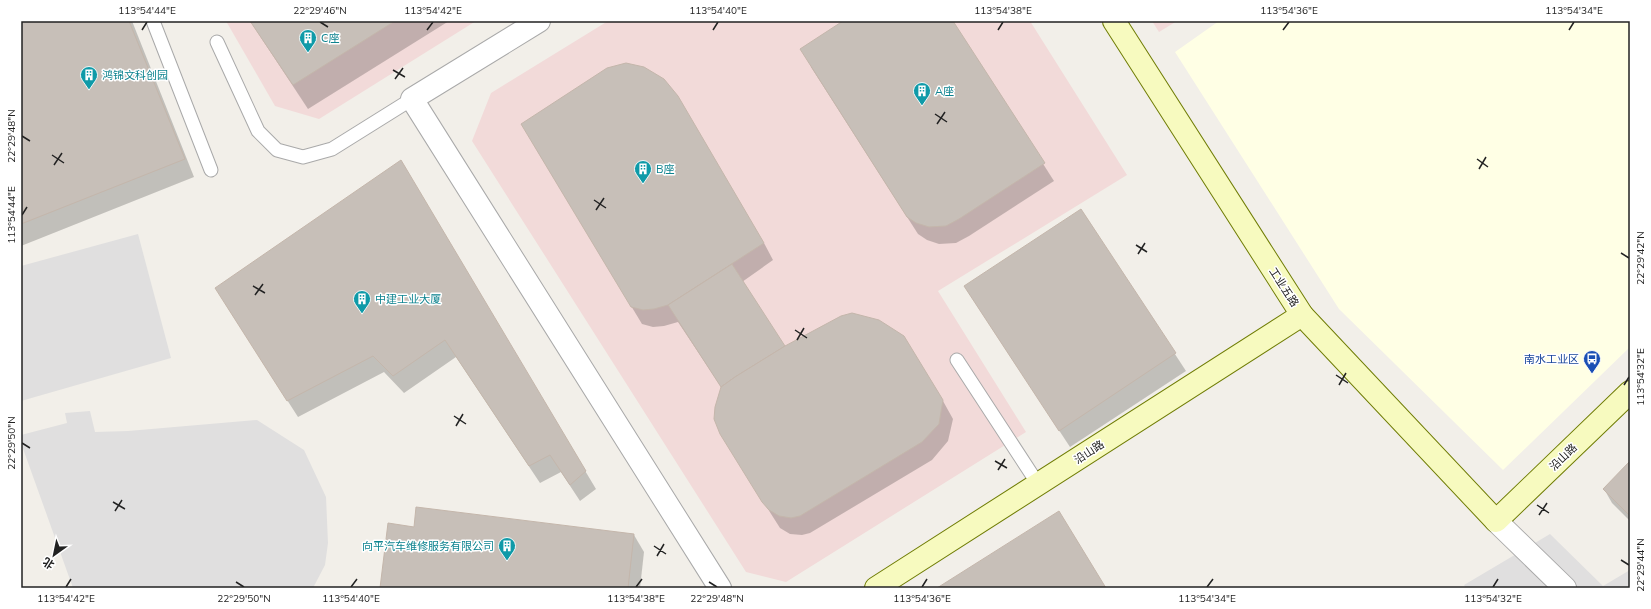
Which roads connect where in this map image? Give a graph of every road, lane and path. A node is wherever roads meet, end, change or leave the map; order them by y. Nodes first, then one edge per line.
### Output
1 (152, 21) edge
2 (539, 21) edge
3 (1114, 21) edge
4 (217, 42) dead end
5 (412, 100) junction
6 (211, 170) dead end
7 (1302, 316) junction
8 (957, 360) dead end
9 (1630, 392) edge
10 (1038, 484) junction
11 (1496, 521) junction
12 (720, 588) edge
13 (876, 588) edge
14 (1565, 588) edge

1 - 6 lane
2 - 5 street
3 - 7 street, 工业五路
4 - 5 lane
5 - 12 street
7 - 10 street, 沿山路
7 - 11 street, 工业五路
8 - 10 lane
9 - 11 street, 沿山路
10 - 13 street, 沿山路
11 - 14 street

